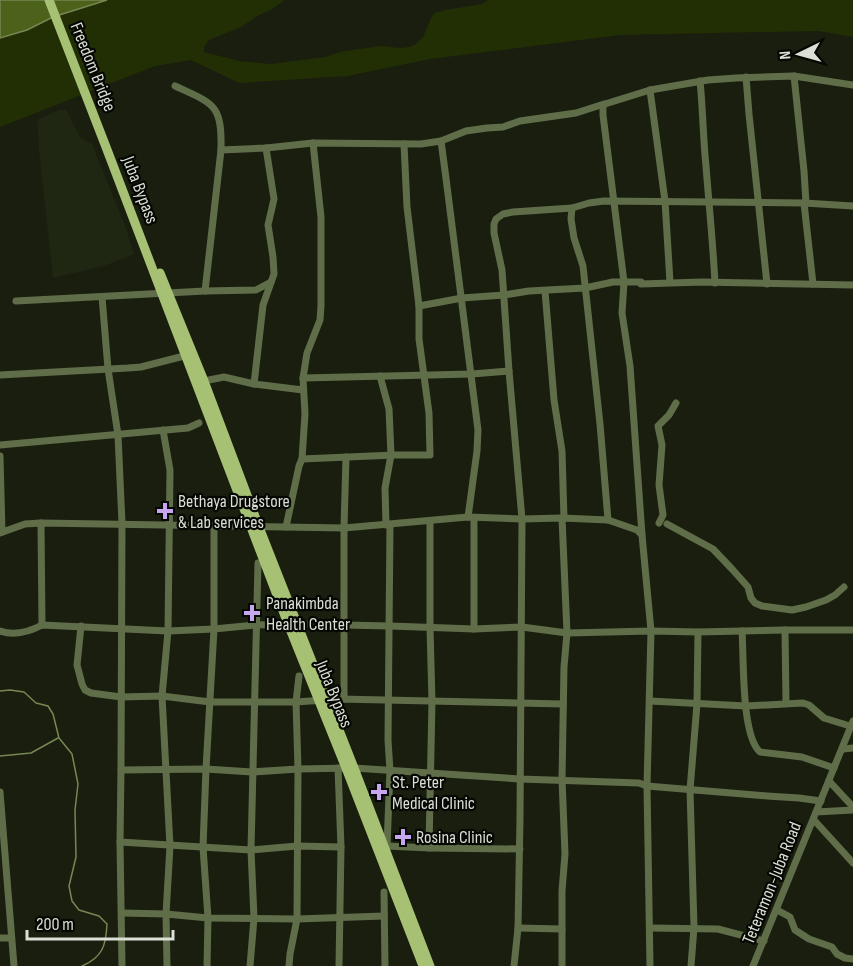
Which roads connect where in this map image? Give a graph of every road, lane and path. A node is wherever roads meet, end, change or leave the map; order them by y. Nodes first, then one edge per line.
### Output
1 (49, 0) edge
2 (794, 76) junction
3 (747, 77) junction
4 (700, 81) junction
5 (853, 85) edge
6 (175, 86) dead end
7 (650, 90) junction
8 (604, 105) junction
9 (441, 141) junction
10 (314, 143) junction
11 (404, 144) junction
12 (106, 147) joint
13 (266, 148) junction
14 (221, 150) junction
15 (615, 201) junction
16 (665, 201) junction
17 (709, 203) junction
18 (805, 203) junction
19 (759, 204) junction
20 (853, 206) edge
21 (572, 208) junction
22 (271, 282) junction
23 (624, 282) junction
24 (670, 282) junction
25 (715, 283) junction
26 (767, 284) junction
27 (813, 285) junction
28 (853, 285) edge
29 (585, 288) junction
30 (205, 291) junction
31 (545, 291) junction
32 (165, 293) junction
33 (504, 295) junction
34 (102, 297) junction
35 (462, 298) junction
36 (16, 301) dead end
37 (418, 306) junction
38 (189, 354) junction
39 (108, 369) junction
40 (509, 371) junction
41 (424, 374) junction
42 (472, 374) junction
43 (0, 375) edge
44 (380, 376) junction
45 (303, 378) junction
46 (204, 381) junction
47 (254, 384) junction
48 (303, 390) junction
49 (676, 403) dead end
50 (199, 423) dead end
51 (163, 430) junction
52 (118, 435) junction
53 (0, 445) edge
54 (391, 455) junction
55 (0, 456) edge
56 (346, 457) junction
57 (302, 459) junction
58 (471, 518) junction
59 (563, 518) junction
60 (522, 519) junction
61 (608, 520) junction
62 (430, 521) junction
63 (41, 523) junction
64 (122, 523) junction
65 (170, 524) junction
66 (214, 525) junction
67 (388, 525) junction
68 (255, 526) junction
69 (286, 527) junction
70 (344, 528) junction
71 (1, 533) edge
72 (642, 535) junction
73 (258, 563) dead end
74 (844, 587) dead end
75 (292, 624) junction
76 (42, 625) junction
77 (255, 625) junction
78 (344, 625) junction
79 (81, 626) junction
80 (390, 626) junction
81 (522, 627) junction
82 (121, 628) junction
83 (430, 628) junction
84 (214, 629) junction
85 (474, 629) junction
86 (785, 630) junction
87 (853, 630) edge
88 (0, 631) edge
89 (168, 631) junction
90 (651, 631) junction
91 (742, 631) junction
92 (567, 633) junction
93 (698, 633) junction
94 (299, 676) dead end
95 (162, 696) junction
96 (122, 697) junction
97 (344, 699) junction
98 (323, 700) junction
99 (388, 700) junction
100 (432, 701) junction
101 (210, 702) junction
102 (256, 702) junction
103 (296, 702) junction
104 (650, 702) junction
105 (521, 703) junction
106 (563, 704) junction
107 (697, 704) junction
108 (786, 704) junction
109 (746, 706) junction
110 (852, 723) edge
111 (850, 736) edge
112 (853, 748) edge
113 (843, 749) junction
114 (346, 768) junction
115 (834, 768) junction
116 (206, 769) junction
117 (298, 769) junction
118 (122, 770) junction
119 (166, 770) junction
120 (390, 771) junction
121 (252, 772) junction
122 (431, 773) junction
123 (520, 779) junction
124 (562, 779) junction
125 (829, 781) junction
126 (647, 786) junction
127 (690, 790) junction
128 (0, 792) edge
129 (820, 801) junction
130 (853, 808) edge
131 (816, 812) junction
132 (814, 820) junction
133 (120, 842) junction
134 (170, 846) junction
135 (297, 846) junction
136 (341, 847) junction
137 (386, 847) junction
138 (203, 848) junction
139 (429, 848) junction
140 (520, 849) junction
141 (251, 850) junction
142 (2, 854) edge
143 (853, 862) edge
144 (384, 892) dead end
145 (777, 910) junction
146 (122, 913) junction
147 (166, 914) junction
148 (340, 916) junction
149 (384, 916) junction
150 (208, 918) junction
151 (254, 918) junction
152 (297, 919) junction
153 (694, 927) junction
154 (518, 928) junction
155 (562, 928) junction
156 (650, 928) junction
157 (11, 938) junction
158 (0, 939) edge
159 (764, 941) junction
160 (853, 959) edge
161 (14, 966) edge
162 (122, 966) edge
163 (167, 966) edge
164 (207, 966) edge
165 (250, 966) edge
166 (289, 966) edge
167 (339, 966) edge
168 (385, 966) edge
169 (423, 966) edge
170 (430, 966) edge
171 (514, 966) edge
172 (562, 966) edge
173 (650, 966) edge
174 (691, 966) edge
175 (753, 966) edge

1 - 12 main road, Freedom Bridge
2 - 3 street
2 - 5 street
2 - 18 street
3 - 4 street
3 - 19 street
4 - 7 street
4 - 17 street
6 - 14 street
7 - 8 street
7 - 16 street
8 - 9 street
8 - 15 street
9 - 11 street
9 - 35 street
10 - 11 street
10 - 13 street
10 - 45 street
11 - 37 street
12 - 32 main road, Juba Bypass
13 - 14 street
13 - 22 street
14 - 30 street
15 - 16 street
15 - 21 street
15 - 23 street
16 - 17 street
16 - 24 street
17 - 19 street
17 - 25 street
18 - 19 street
18 - 20 street
18 - 27 street
19 - 26 street
21 - 29 street
21 - 33 street
22 - 30 street
22 - 47 street
23 - 24 street
23 - 29 street
23 - 72 street
24 - 25 street
25 - 26 street
26 - 27 street
27 - 28 street
29 - 31 street
29 - 61 street
30 - 32 street
31 - 33 street
31 - 59 street
32 - 34 street
32 - 38 main road, Juba Bypass
33 - 35 street
33 - 40 street
34 - 36 street
34 - 39 street
35 - 37 street
35 - 42 street
37 - 41 street
38 - 39 street
38 - 46 main road, Juba Bypass
38 - 68 main road, Juba Bypass
39 - 43 street
39 - 52 street
40 - 42 street
40 - 60 street
41 - 42 street
41 - 44 street
41 - 54 street
42 - 58 street
44 - 45 street
44 - 54 street
45 - 48 street
46 - 47 street
46 - 68 main road, Juba Bypass
47 - 48 street
48 - 57 street
49 - 74 street
50 - 51 street
51 - 52 street
51 - 65 street
52 - 53 street
52 - 64 street
54 - 56 street
54 - 67 street
55 - 71 street
56 - 57 street
56 - 70 street
57 - 69 street
58 - 60 street
58 - 62 street
58 - 85 street
59 - 60 street
59 - 61 street
59 - 92 street
60 - 81 street
61 - 72 street
62 - 67 street
62 - 83 street
63 - 64 street
63 - 71 street
63 - 76 street
64 - 65 street
64 - 82 street
65 - 66 street
65 - 89 street
66 - 68 street
66 - 84 street
67 - 70 street
67 - 80 street
68 - 69 street
68 - 75 main road, Juba Bypass
69 - 70 street
70 - 78 street
72 - 90 street
73 - 77 street
75 - 77 street
75 - 78 street
75 - 98 main road, Juba Bypass
76 - 79 street
76 - 88 street
77 - 84 street
77 - 102 street
78 - 80 street
78 - 97 street
79 - 82 street
79 - 96 street
80 - 83 street
80 - 99 street
81 - 85 street
81 - 92 street
81 - 105 street
82 - 89 street
82 - 96 street
83 - 85 street
83 - 100 street
84 - 89 street
84 - 101 street
86 - 87 street
86 - 91 street
86 - 108 street
89 - 95 street
90 - 92 street
90 - 93 street
90 - 104 street
91 - 93 street
91 - 109 street
92 - 106 street
93 - 107 street
94 - 103 street
95 - 96 street
95 - 101 street
95 - 119 street
96 - 118 street
97 - 98 street
97 - 99 street
98 - 103 street
98 - 114 main road, Juba Bypass
99 - 100 street
99 - 120 street
100 - 105 street
100 - 122 street
101 - 102 street
101 - 116 street
102 - 103 street
102 - 121 street
103 - 117 street
104 - 107 street
104 - 126 street
105 - 106 street
105 - 123 street
106 - 124 street
107 - 109 street
107 - 127 street
108 - 109 street
108 - 110 street
109 - 115 street
110 - 111 street
111 - 113 street
112 - 113 street
113 - 115 street
114 - 117 street
114 - 120 street
114 - 136 street
114 - 137 main road, Juba Bypass
114 - 169 main road, Juba Bypass
115 - 125 street
116 - 119 street
116 - 121 street
116 - 138 street
117 - 121 street
117 - 135 street
118 - 119 street
118 - 133 street
119 - 134 street
120 - 122 street
120 - 137 street
121 - 141 street
122 - 123 street
122 - 139 street
123 - 124 street
123 - 140 street
124 - 126 street
124 - 155 street
125 - 129 street
125 - 130 street
126 - 127 street
126 - 156 street
127 - 129 street
127 - 153 street
128 - 142 street
129 - 131 street
130 - 131 street, Teteramon-Juba Road
131 - 132 street, Teteramon-Juba Road
132 - 143 street
132 - 145 street, Teteramon-Juba Road
133 - 134 street
133 - 146 street
134 - 138 street
134 - 147 street
135 - 136 street
135 - 141 street
135 - 152 street
136 - 148 street
137 - 139 street
137 - 170 main road, Juba Bypass
138 - 141 street
138 - 150 street
139 - 140 street
140 - 154 street
141 - 151 street
142 - 157 street
144 - 149 street
145 - 159 street, Teteramon-Juba Road
145 - 160 street
146 - 147 street
146 - 162 street
147 - 150 street
147 - 163 street
148 - 149 street
148 - 152 street
148 - 167 street
149 - 168 street
150 - 151 street
150 - 164 street
151 - 152 street
151 - 165 street
152 - 166 street
153 - 156 street
153 - 159 street
153 - 174 street
154 - 155 street
154 - 171 street
155 - 172 street
156 - 173 street
157 - 158 street
157 - 161 street
159 - 175 street, Teteramon-Juba Road

